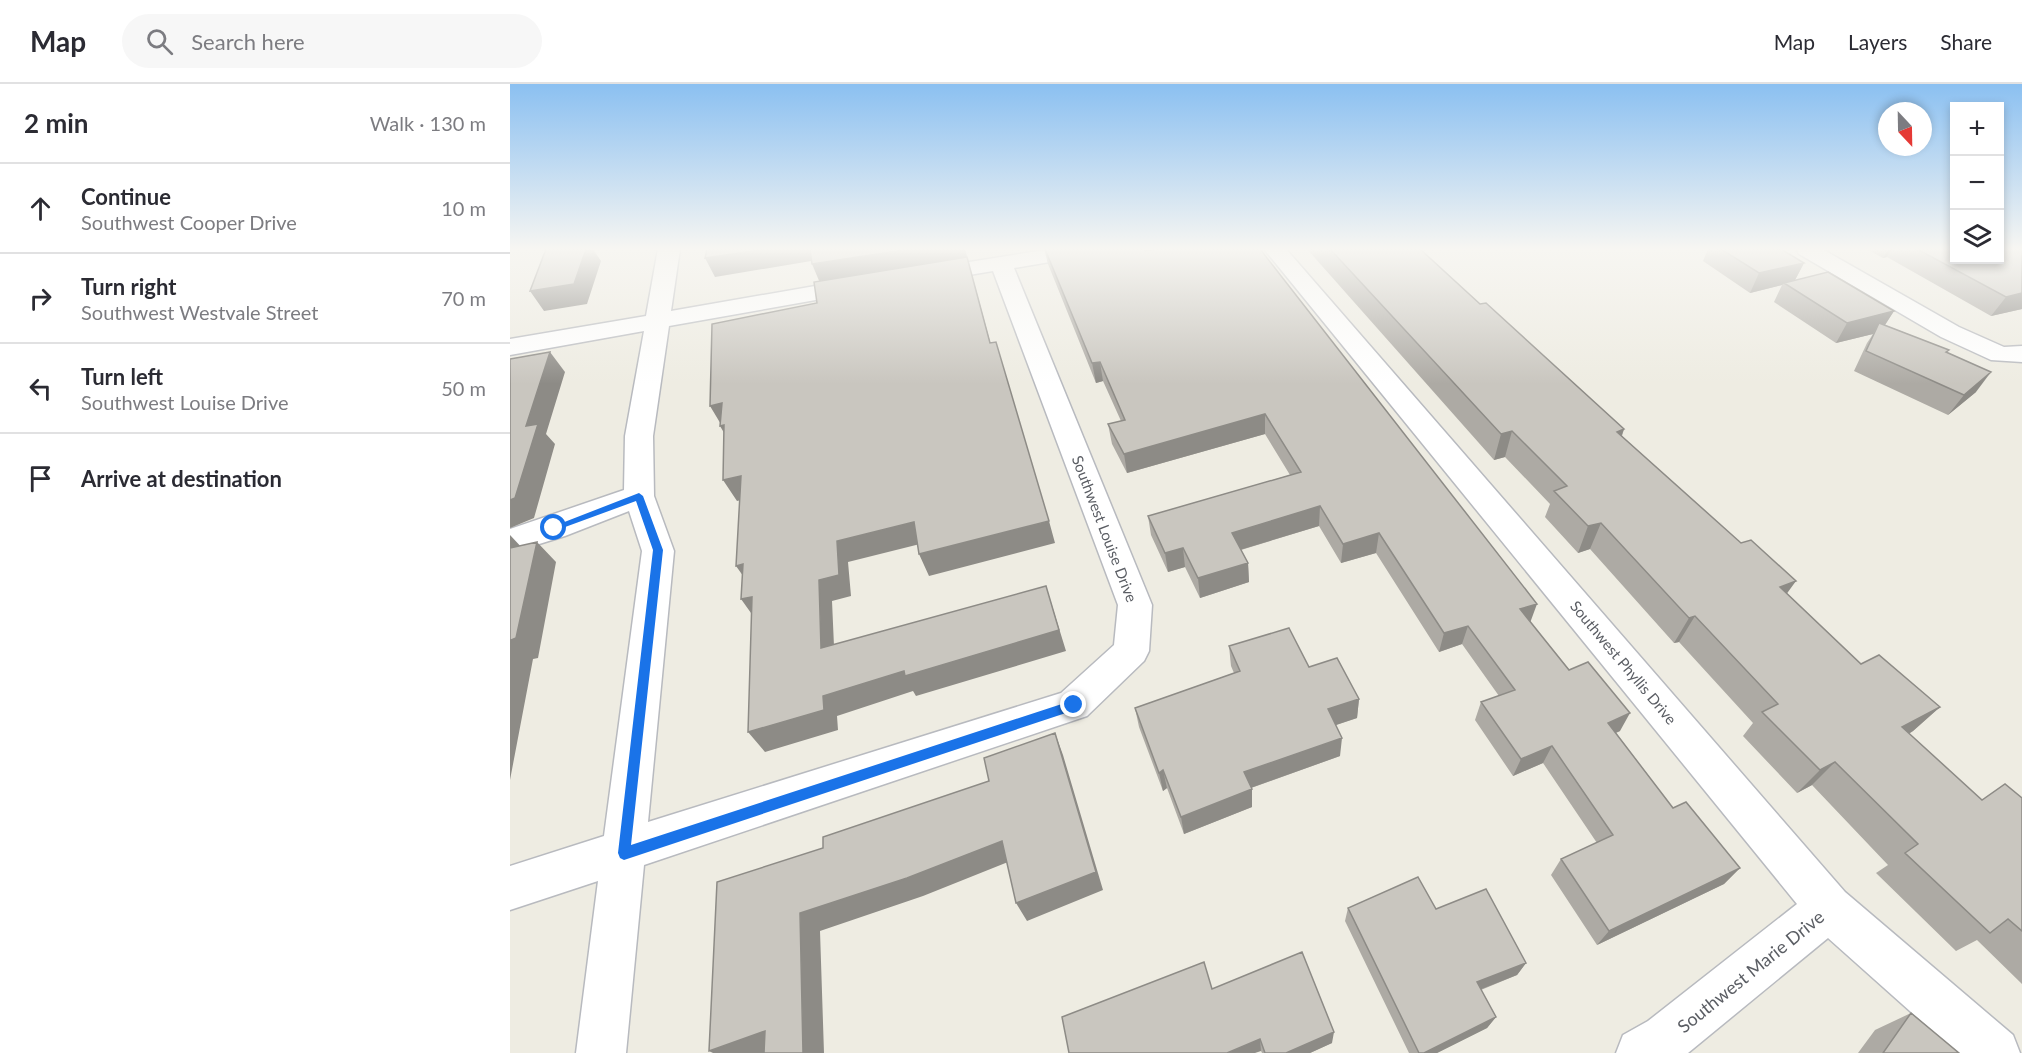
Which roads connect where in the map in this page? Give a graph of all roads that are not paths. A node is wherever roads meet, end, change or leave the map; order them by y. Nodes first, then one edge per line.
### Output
1 (663, 294) edge
2 (812, 294) edge
3 (1013, 294) edge
4 (1313, 294) edge
5 (1885, 294) edge
6 (659, 321) junction
7 (510, 347) edge
8 (2022, 354) edge
9 (639, 496) junction
10 (510, 541) edge
11 (624, 853) junction
12 (510, 888) edge
13 (1830, 908) junction
14 (601, 1053) edge
15 (1641, 1053) edge
16 (1995, 1053) edge

1 - 6 street
2 - 6 street
3 - 11 street, Southwest Louise Drive
4 - 13 street, Southwest Phyllis Drive
5 - 8 street
6 - 7 street
6 - 9 street
9 - 10 street
9 - 11 street
11 - 12 street, Southwest Louise Drive
11 - 14 street
13 - 15 street, Southwest Marie Drive
13 - 16 street, Southwest Phyllis Drive

